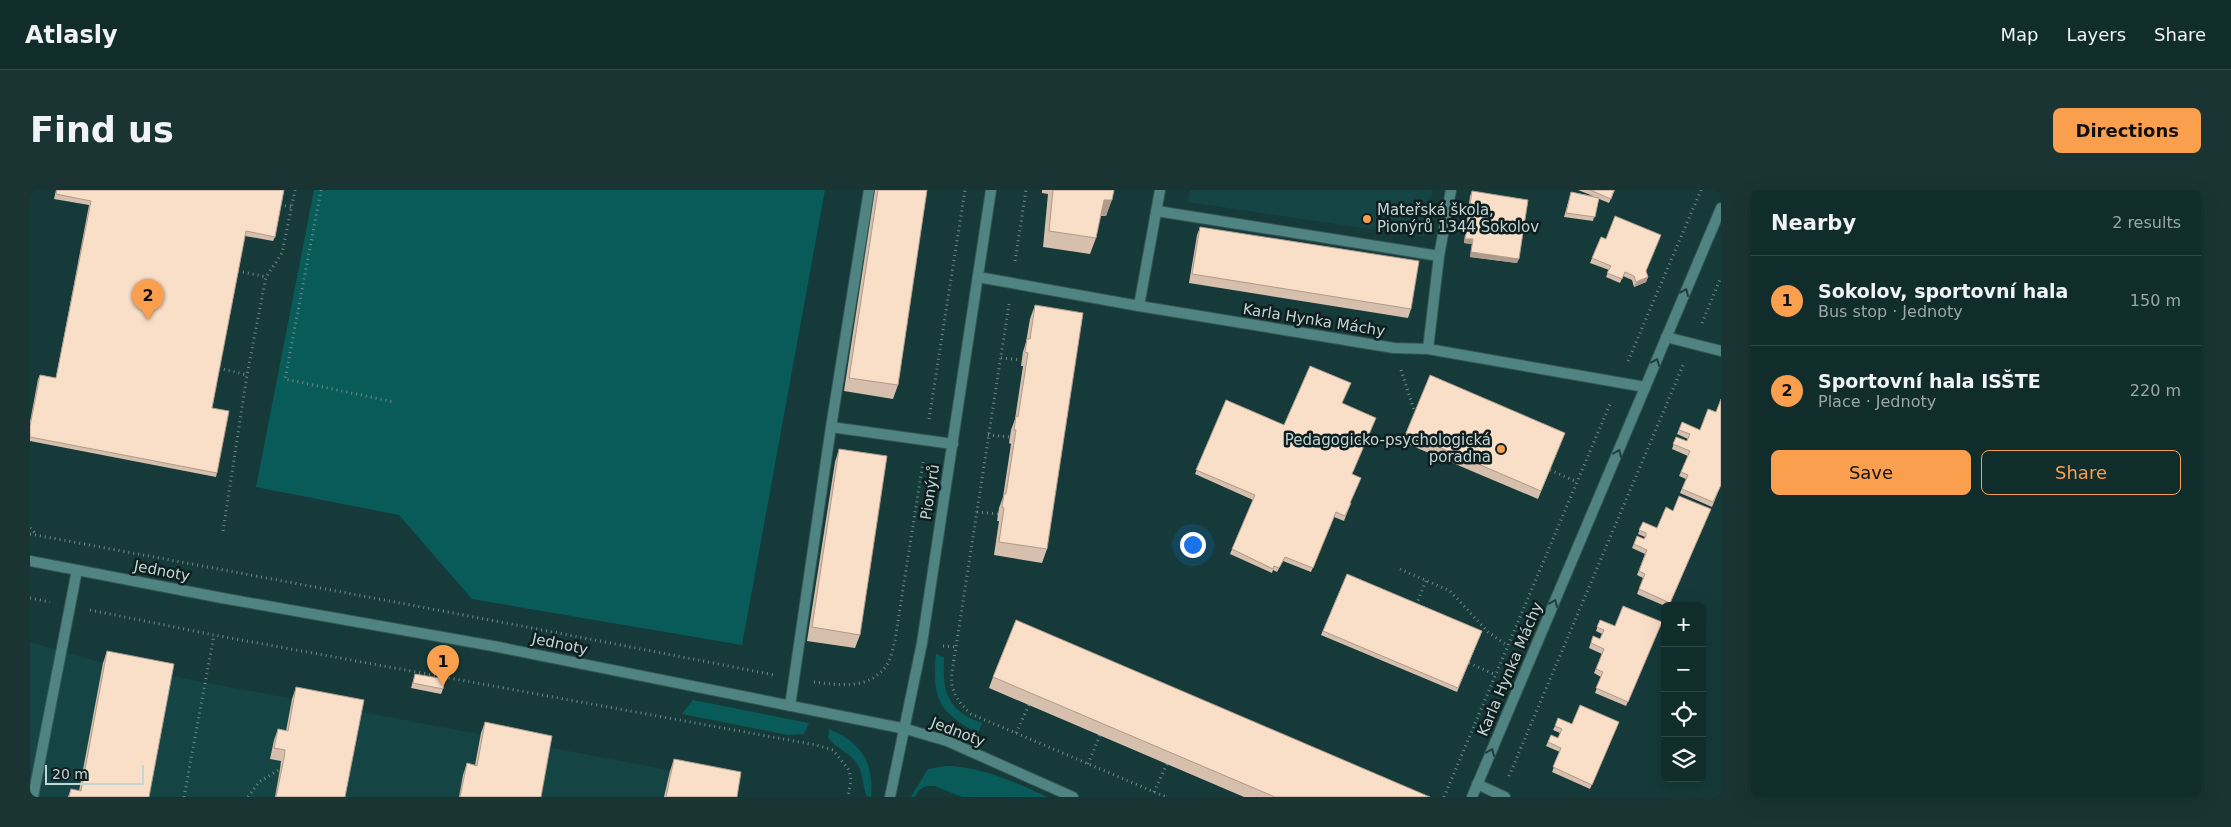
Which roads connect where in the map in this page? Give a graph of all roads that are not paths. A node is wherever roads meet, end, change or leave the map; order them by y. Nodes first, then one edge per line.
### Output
1 (869, 190) edge
2 (991, 190) edge
3 (1160, 190) edge
4 (1452, 190) edge
5 (1721, 208) edge
6 (1157, 211) junction
7 (1439, 256) junction
8 (978, 277) junction
9 (1139, 306) junction
10 (1666, 337) junction
11 (1428, 348) junction
12 (1721, 351) edge
13 (1645, 387) junction
14 (831, 427) junction
15 (953, 444) junction
16 (30, 561) edge
17 (77, 570) junction
18 (790, 706) junction
19 (906, 729) junction
20 (1477, 784) junction
21 (1503, 796) edge
22 (32, 797) edge
23 (890, 797) edge
24 (1073, 797) edge
25 (1472, 797) edge

1 - 14 street
2 - 8 street, Pionýrů
3 - 6 street
4 - 7 street
10 -> 5 street, Karla Hynka Máchy
6 - 7 street
6 - 9 street
7 - 11 street
8 - 9 street, Karla Hynka Máchy
8 - 15 street, Pionýrů
9 - 11 street, Karla Hynka Máchy
10 - 12 street
13 -> 10 street, Karla Hynka Máchy
11 - 13 street, Karla Hynka Máchy
20 -> 13 street, Karla Hynka Máchy
14 - 15 street
14 - 18 street
15 - 19 street, Pionýrů
16 - 17 street, Jednoty
17 - 18 street, Jednoty
17 - 22 street
18 - 19 street, Jednoty
19 - 23 street, Pionýrů
19 - 24 street, Jednoty
20 - 21 street
20 - 25 street, Karla Hynka Máchy

